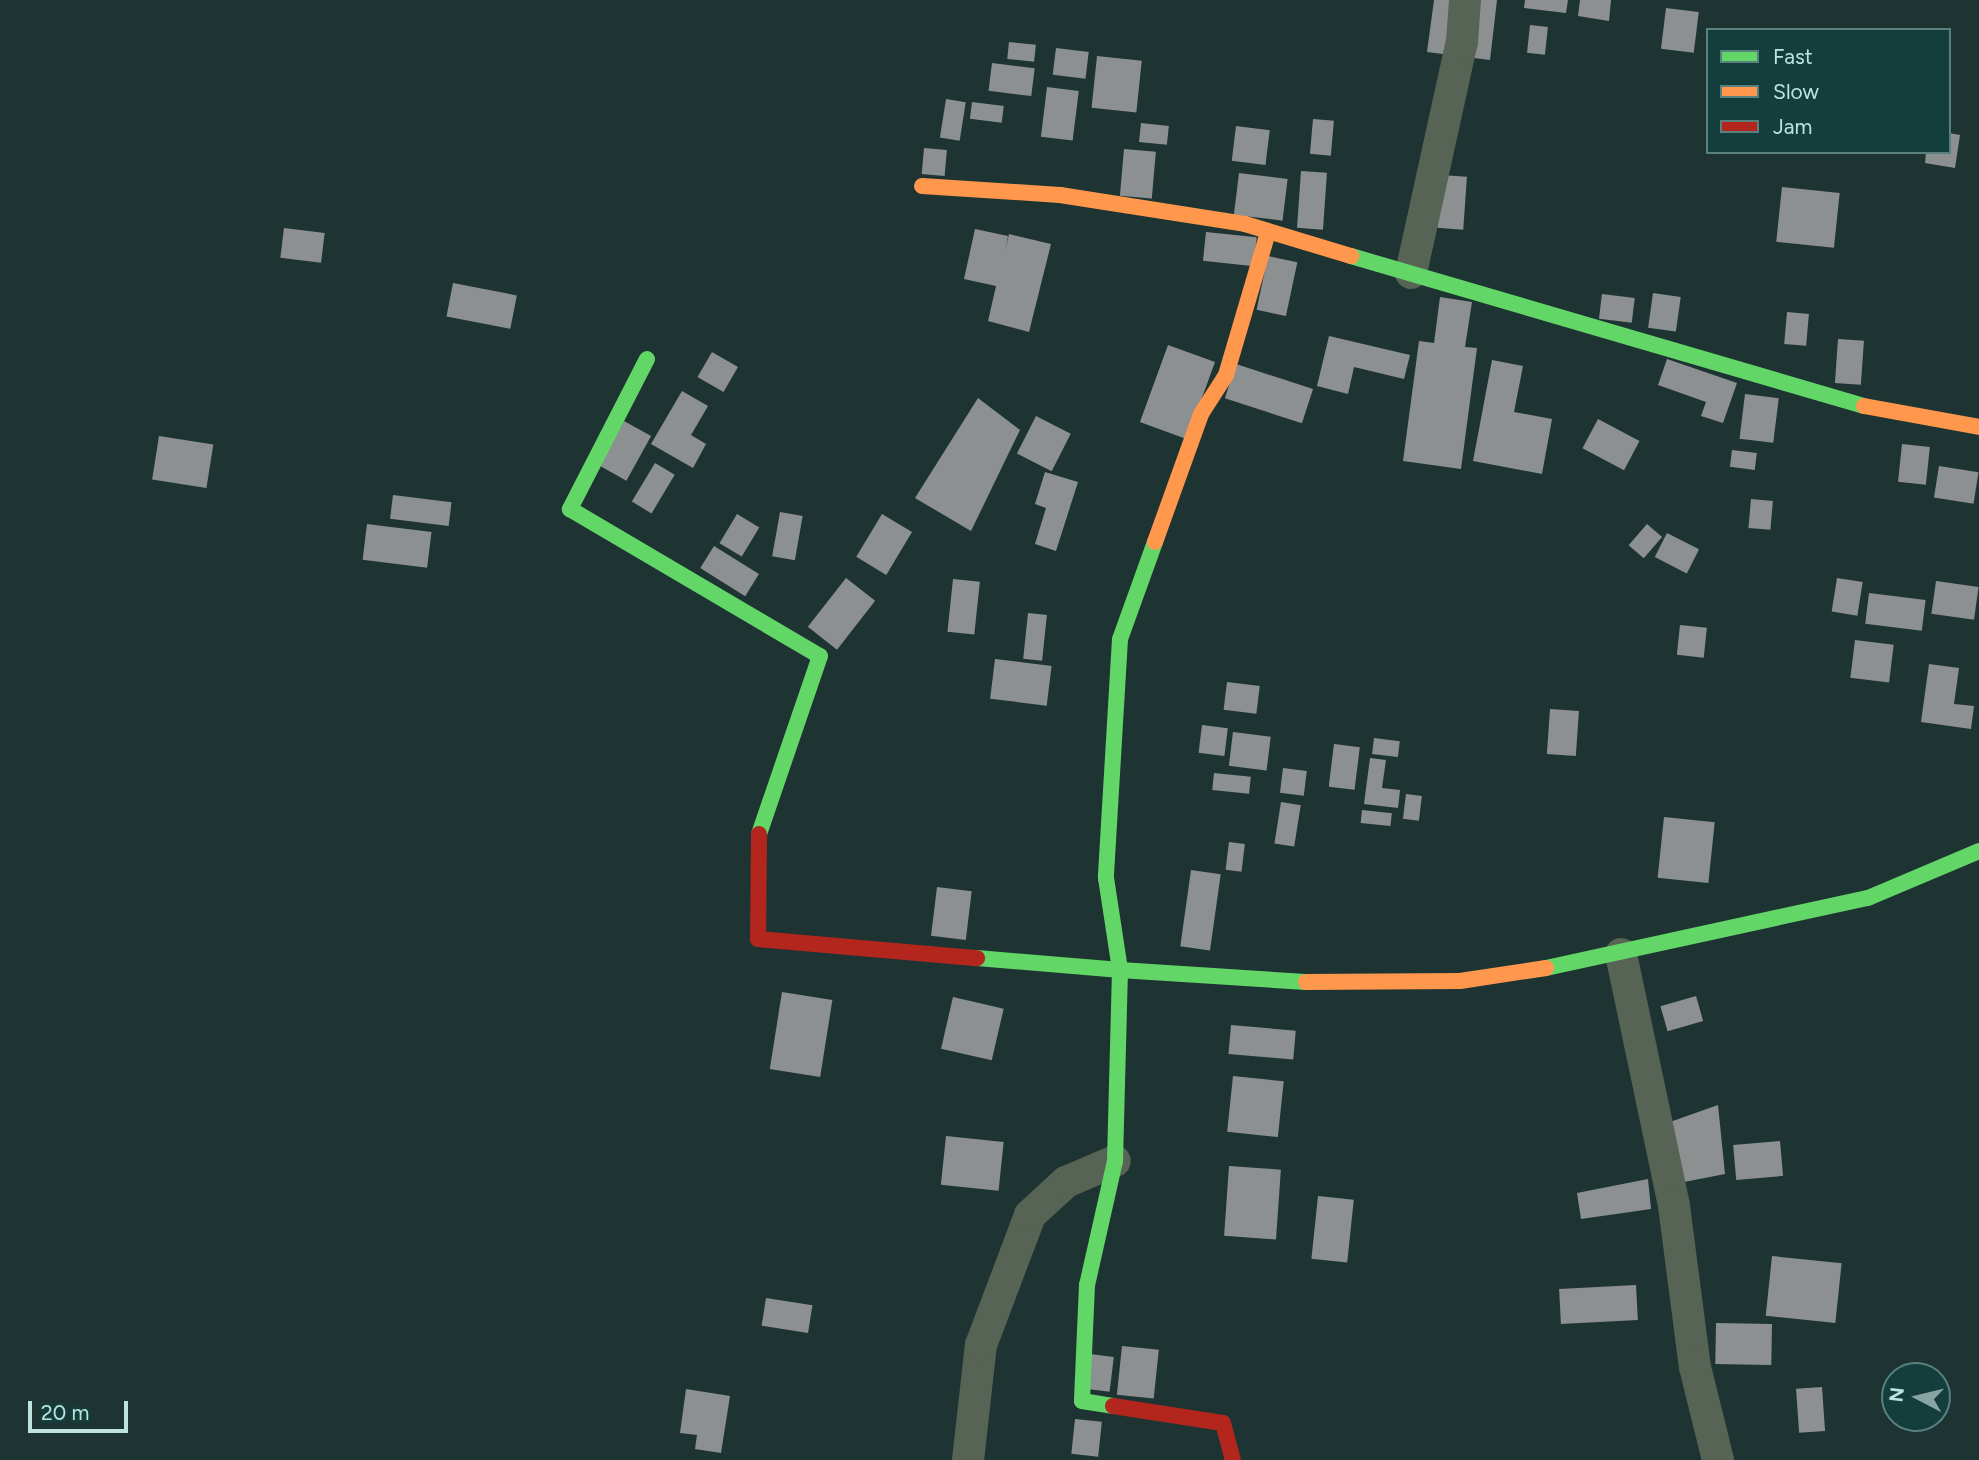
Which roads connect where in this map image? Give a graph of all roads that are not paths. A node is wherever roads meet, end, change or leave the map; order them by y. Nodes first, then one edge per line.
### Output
1 (1465, 0) edge
2 (922, 186) dead end
3 (1268, 232) junction
4 (1411, 273) junction
5 (648, 359) dead end
6 (1979, 427) edge
7 (1979, 851) edge
8 (1621, 954) junction
9 (1120, 970) junction
10 (1115, 1161) junction
11 (968, 1460) edge
12 (1233, 1460) edge
13 (1718, 1460) edge

1 - 4 street
2 - 3 street
3 - 4 street
3 - 9 street
4 - 6 street
5 - 9 street
7 - 8 street
8 - 9 street
8 - 13 street
9 - 10 street
10 - 11 street
10 - 12 street

